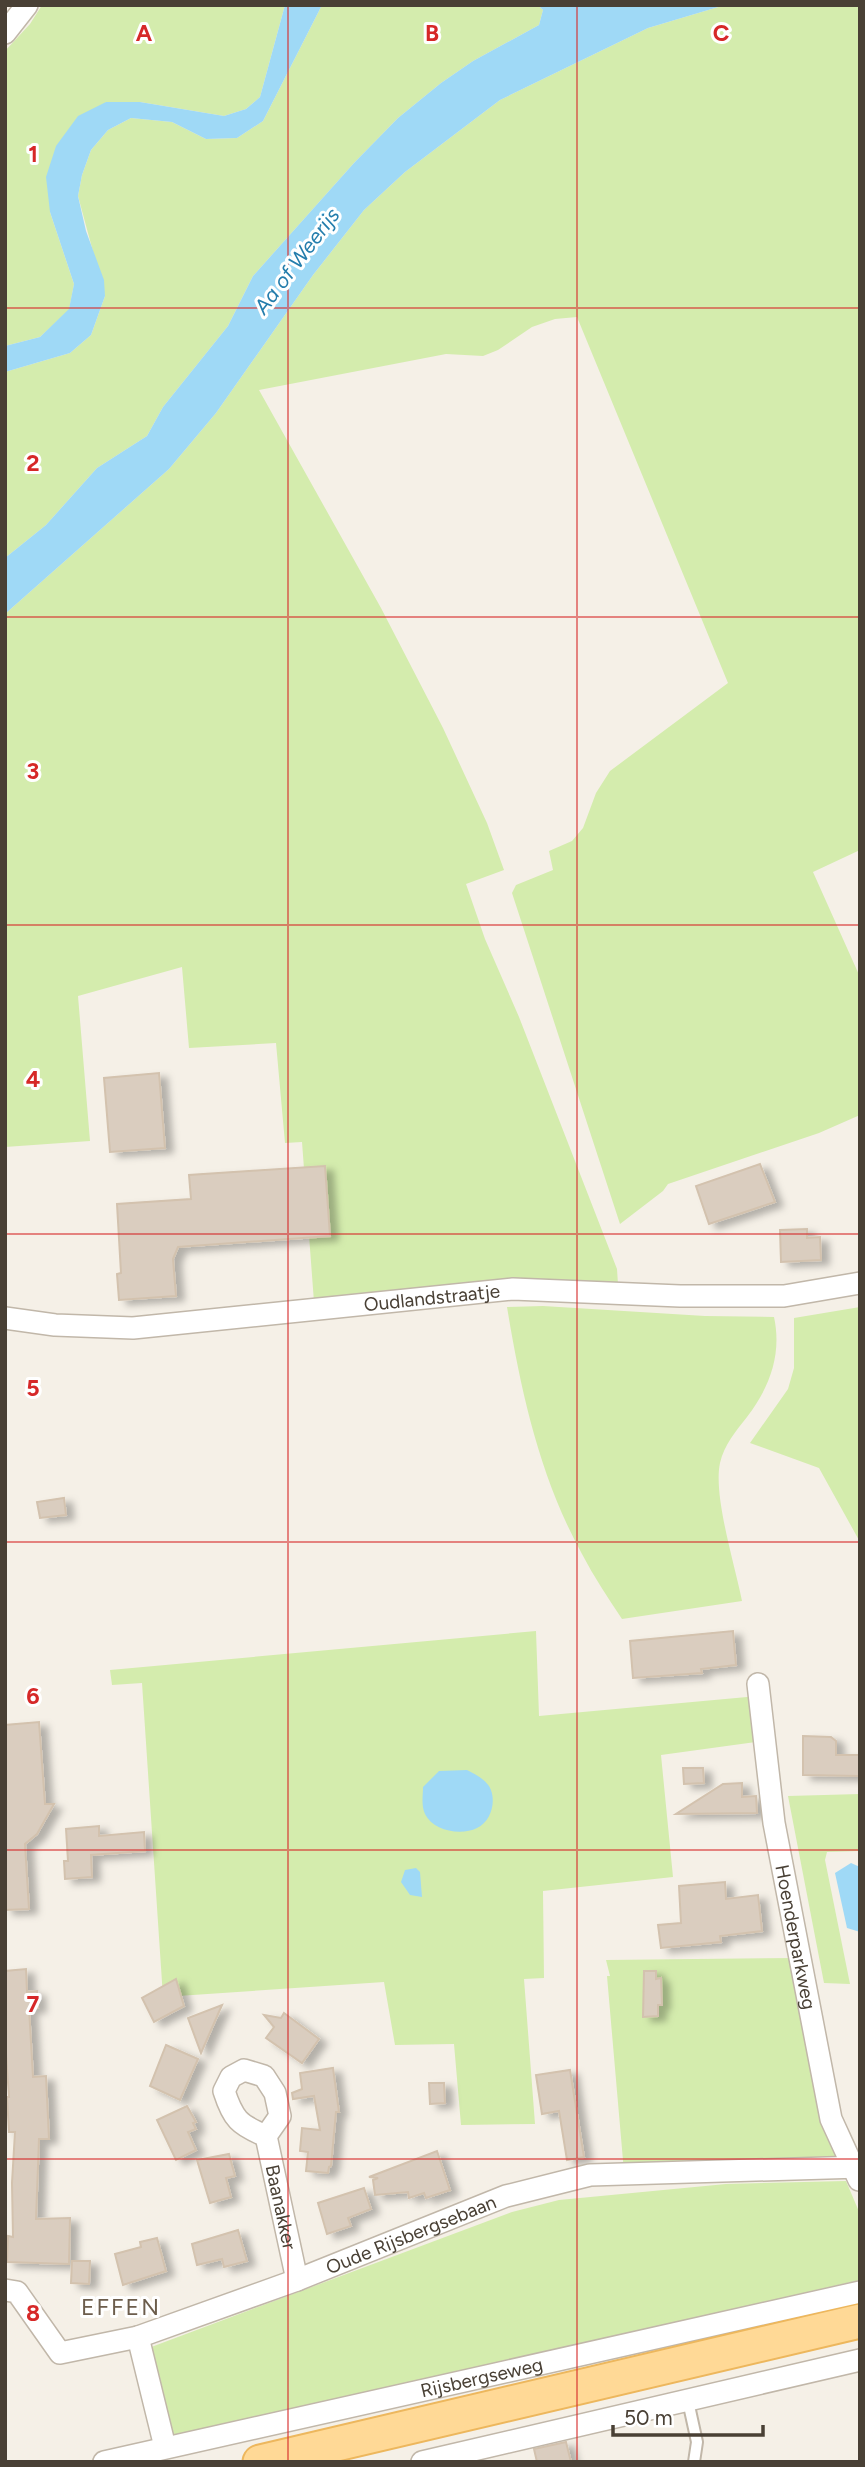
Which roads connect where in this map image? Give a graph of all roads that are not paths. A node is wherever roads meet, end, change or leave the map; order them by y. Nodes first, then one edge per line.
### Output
1 (27, 5) edge
2 (5, 33) edge
3 (860, 1283) edge
4 (5, 1318) edge
5 (758, 1684) dead end
6 (266, 2136) dead end
7 (858, 2172) edge
8 (297, 2280) junction
9 (5, 2290) edge
10 (860, 2292) edge
11 (860, 2320) edge
12 (138, 2337) junction
13 (860, 2360) edge
14 (688, 2401) junction
15 (165, 2447) junction
16 (104, 2462) edge
17 (260, 2462) edge
18 (422, 2462) edge
19 (694, 2462) edge

1 - 2 street
3 - 4 street, Oudlandstraatje
5 - 7 street, Hoenderparkweg
6 - 8 street, Baanakker
7 - 8 street, Oude Rijsbergsebaan
8 - 12 street, Oude Rijsbergsebaan
9 - 12 street, Oude Rijsbergsebaan
10 - 15 street, Rijsbergseweg
11 - 17 main road, Rijsbergseweg
12 - 15 street
13 - 14 street
14 - 18 street
14 - 19 lane
15 - 16 street, Rijsbergseweg

